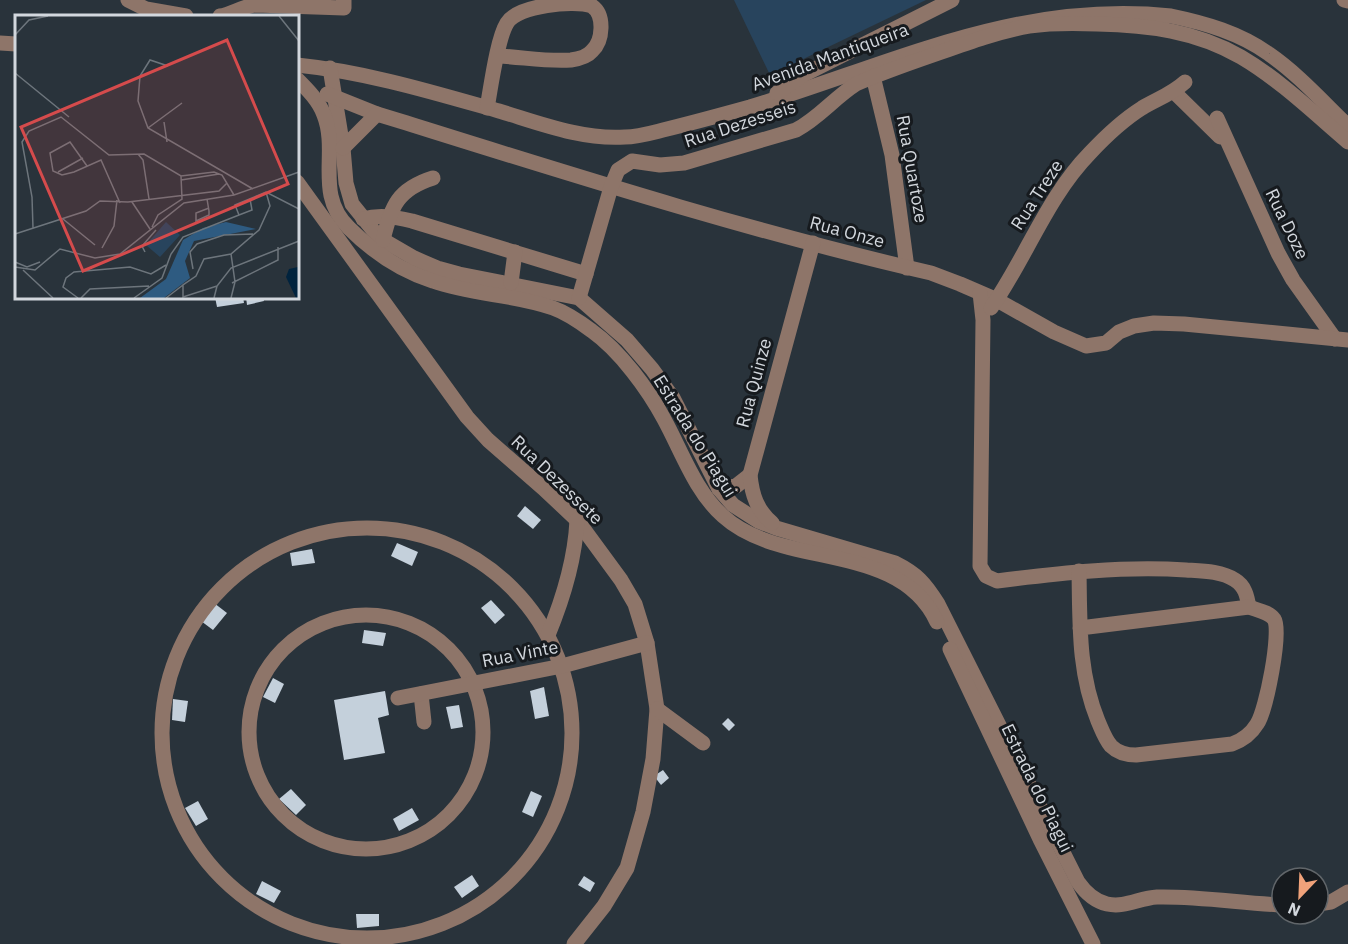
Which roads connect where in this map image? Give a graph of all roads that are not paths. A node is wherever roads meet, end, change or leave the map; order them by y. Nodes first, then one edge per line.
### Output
1 (128, 0) edge
2 (344, 0) edge
3 (952, 0) edge
4 (1344, 0) edge
5 (1348, 1) edge
6 (247, 3) edge
7 (145, 4) edge
8 (178, 10) edge
9 (225, 15) edge
10 (0, 43) edge
11 (15, 44) edge
12 (498, 56) junction
13 (298, 65) edge
14 (330, 68) junction
15 (873, 76) junction
16 (298, 80) edge
17 (310, 93) junction
18 (335, 97) junction
19 (765, 102) junction
20 (487, 108) junction
21 (377, 114) junction
22 (1216, 118) dead end
23 (1348, 126) edge
24 (1348, 142) edge
25 (1228, 146) junction
26 (343, 148) junction
27 (433, 178) dead end
28 (298, 183) edge
29 (611, 187) junction
30 (389, 216) junction
31 (363, 219) junction
32 (383, 240) junction
33 (813, 243) junction
34 (515, 252) junction
35 (908, 268) junction
36 (586, 274) junction
37 (511, 283) junction
38 (980, 292) junction
39 (579, 298) junction
40 (997, 300) junction
41 (983, 320) junction
42 (1341, 340) edge
43 (750, 476) junction
44 (719, 489) junction
45 (577, 520) junction
46 (776, 528) junction
47 (1079, 571) junction
48 (1249, 607) junction
49 (1080, 628) junction
50 (548, 635) junction
51 (647, 643) junction
52 (562, 666) junction
53 (474, 683) junction
54 (420, 694) junction
55 (398, 698) dead end
56 (657, 709) junction
57 (424, 722) dead end
58 (703, 743) dead end
59 (1348, 892) edge
60 (1330, 902) edge
61 (1270, 904) edge
62 (391, 941) edge
63 (574, 944) edge
64 (1093, 944) edge

1 - 7 street
2 - 6 street
3 - 19 street
4 - 5 street
6 - 9 street
7 - 8 street
10 - 11 street
12 - 12 street
12 - 20 street
13 - 14 street, Avenida Mantiqueira
14 - 18 street
14 - 20 street, Avenida Mantiqueira
15 - 24 street, Rua Dezesseis
15 - 29 street, Rua Dezesseis
15 - 35 street, Rua Quartoze
16 - 17 street, Estrada do Piagui
17 - 18 street, Rua Onze
17 - 64 street, Estrada do Piagui
18 - 21 street, Rua Onze
18 - 26 street
19 - 20 street, Avenida Mantiqueira
19 - 23 street, Avenida Mantiqueira
21 - 26 street
21 - 29 street, Rua Onze
22 - 25 street, Rua Doze
25 - 40 street, Rua Treze
25 - 42 street, Rua Doze
26 - 31 street
27 - 30 street
28 - 45 street, Rua Dezessete
29 - 33 street, Rua Onze
29 - 36 street, Rua Dezesseis
30 - 31 street
30 - 32 street
30 - 34 street
31 - 32 street
32 - 37 street
33 - 35 street, Rua Onze
33 - 43 street, Rua Quinze
34 - 36 street
34 - 37 street
35 - 38 street, Rua Onze
36 - 39 street, Rua Dezesseis
37 - 39 street
38 - 40 street, Rua Onze
38 - 41 street
39 - 44 street
40 - 41 street, Rua Treze
40 - 42 street, Rua Onze
41 - 47 street
43 - 44 street
43 - 46 street, Rua Quinze
44 - 46 street
45 - 50 street
45 - 51 street, Rua Dezessete
46 - 61 street
47 - 48 street
47 - 49 street
48 - 49 street
48 - 49 street
50 - 52 street
50 - 62 street
51 - 52 street, Rua Vinte
51 - 56 street, Rua Dezessete
52 - 53 street, Rua Vinte
52 - 62 street
53 - 53 street
53 - 54 street, Rua Vinte
54 - 55 street, Rua Vinte
54 - 57 street
56 - 58 street
56 - 63 street, Rua Dezessete
59 - 60 street

